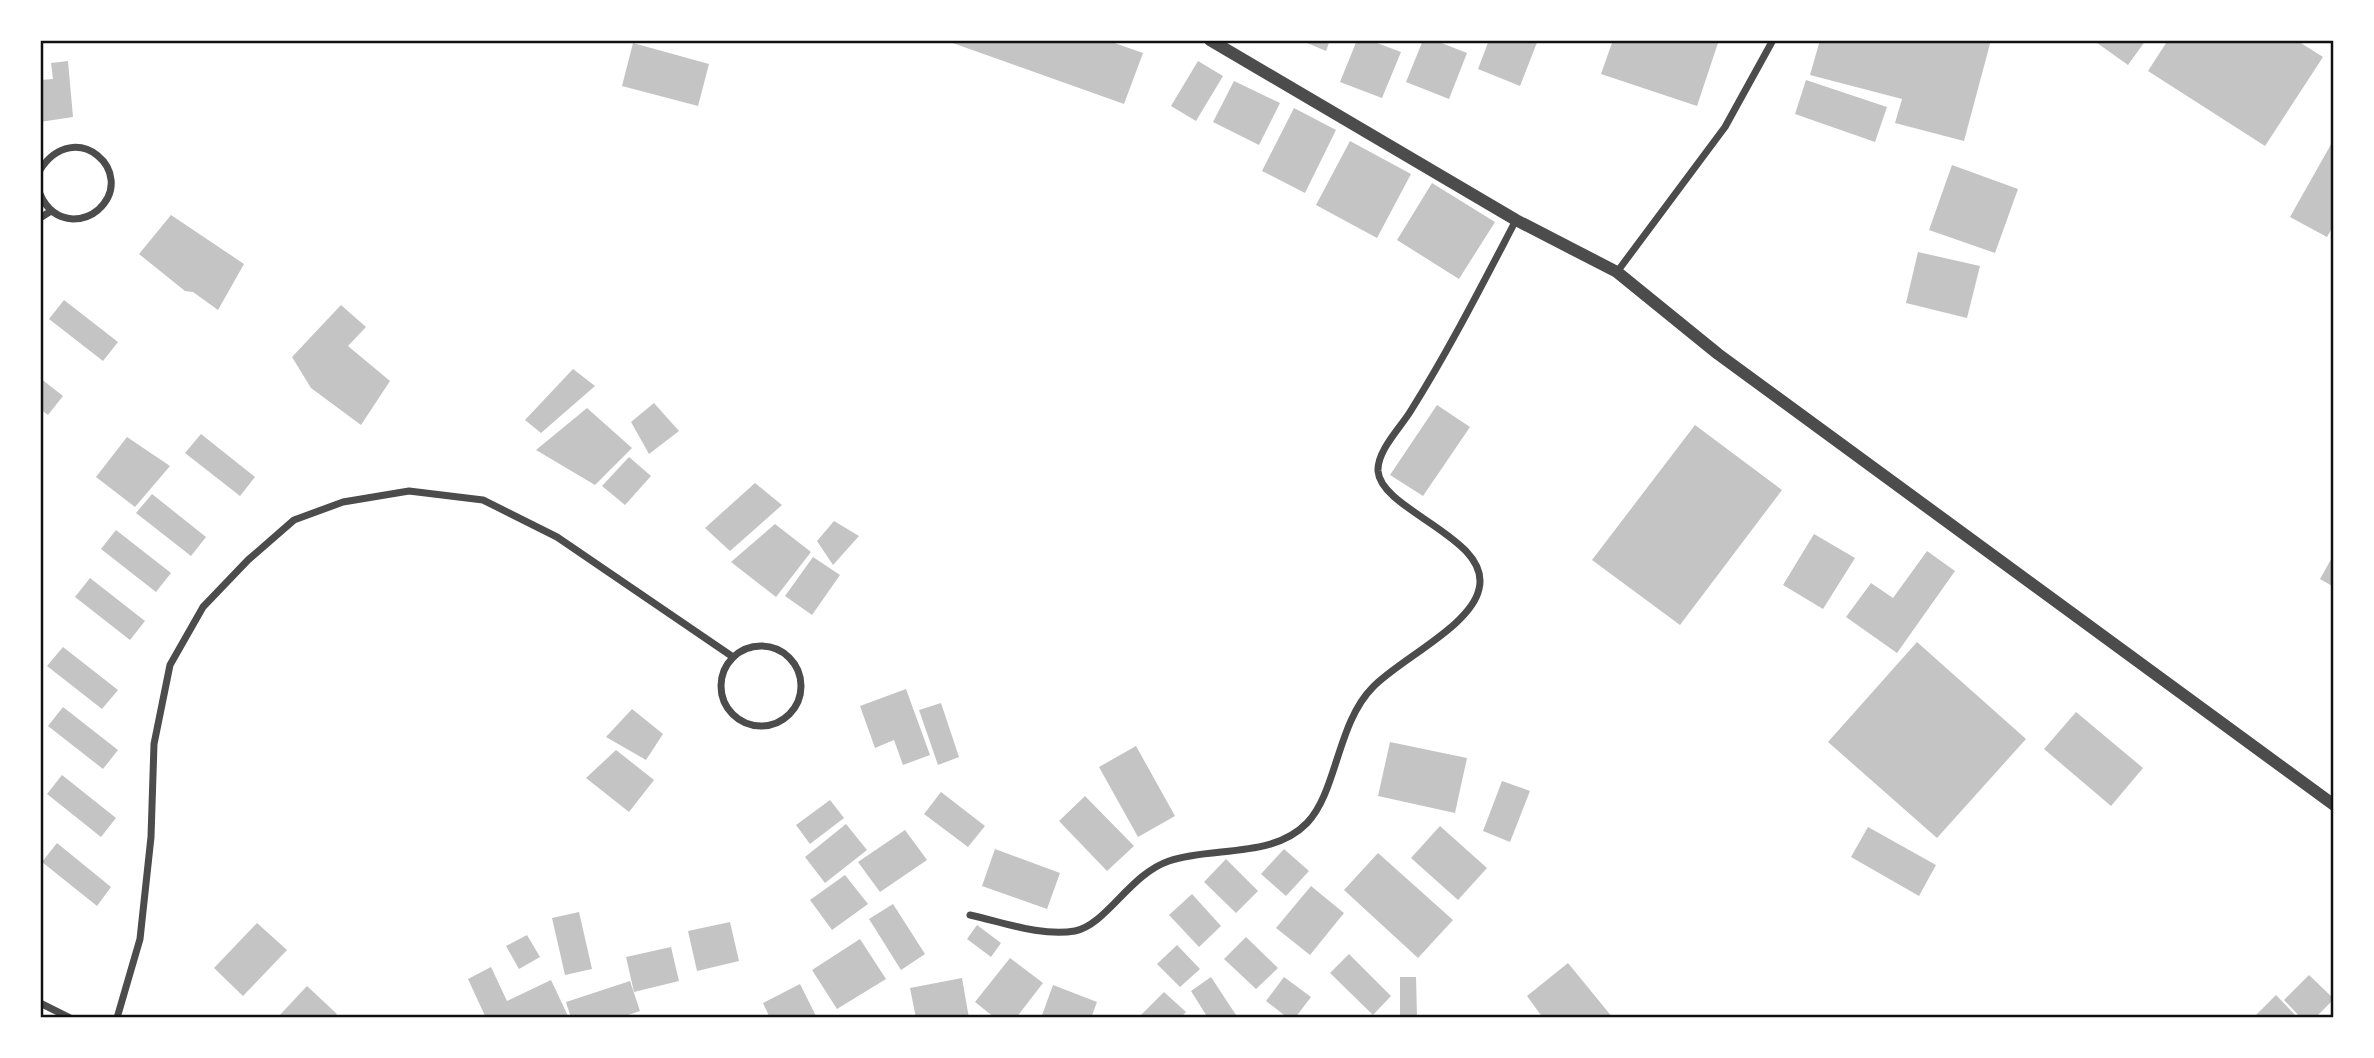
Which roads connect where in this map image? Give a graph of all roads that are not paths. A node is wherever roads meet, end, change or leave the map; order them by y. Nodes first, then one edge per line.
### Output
1 (1210, 40) edge
2 (1773, 40) edge
3 (40, 170) edge
4 (40, 194) edge
5 (51, 211) junction
6 (40, 218) edge
7 (1516, 220) junction
8 (1617, 272) junction
9 (733, 657) junction
10 (2334, 805) edge
11 (970, 915) dead end
12 (40, 1003) edge
13 (70, 1018) edge
14 (117, 1018) edge

1 - 7 street
2 - 8 street
3 - 5 street
4 - 5 street
5 - 6 street
7 - 8 street
7 - 11 street
8 - 10 street
9 - 9 street
9 - 14 street
12 - 13 street

